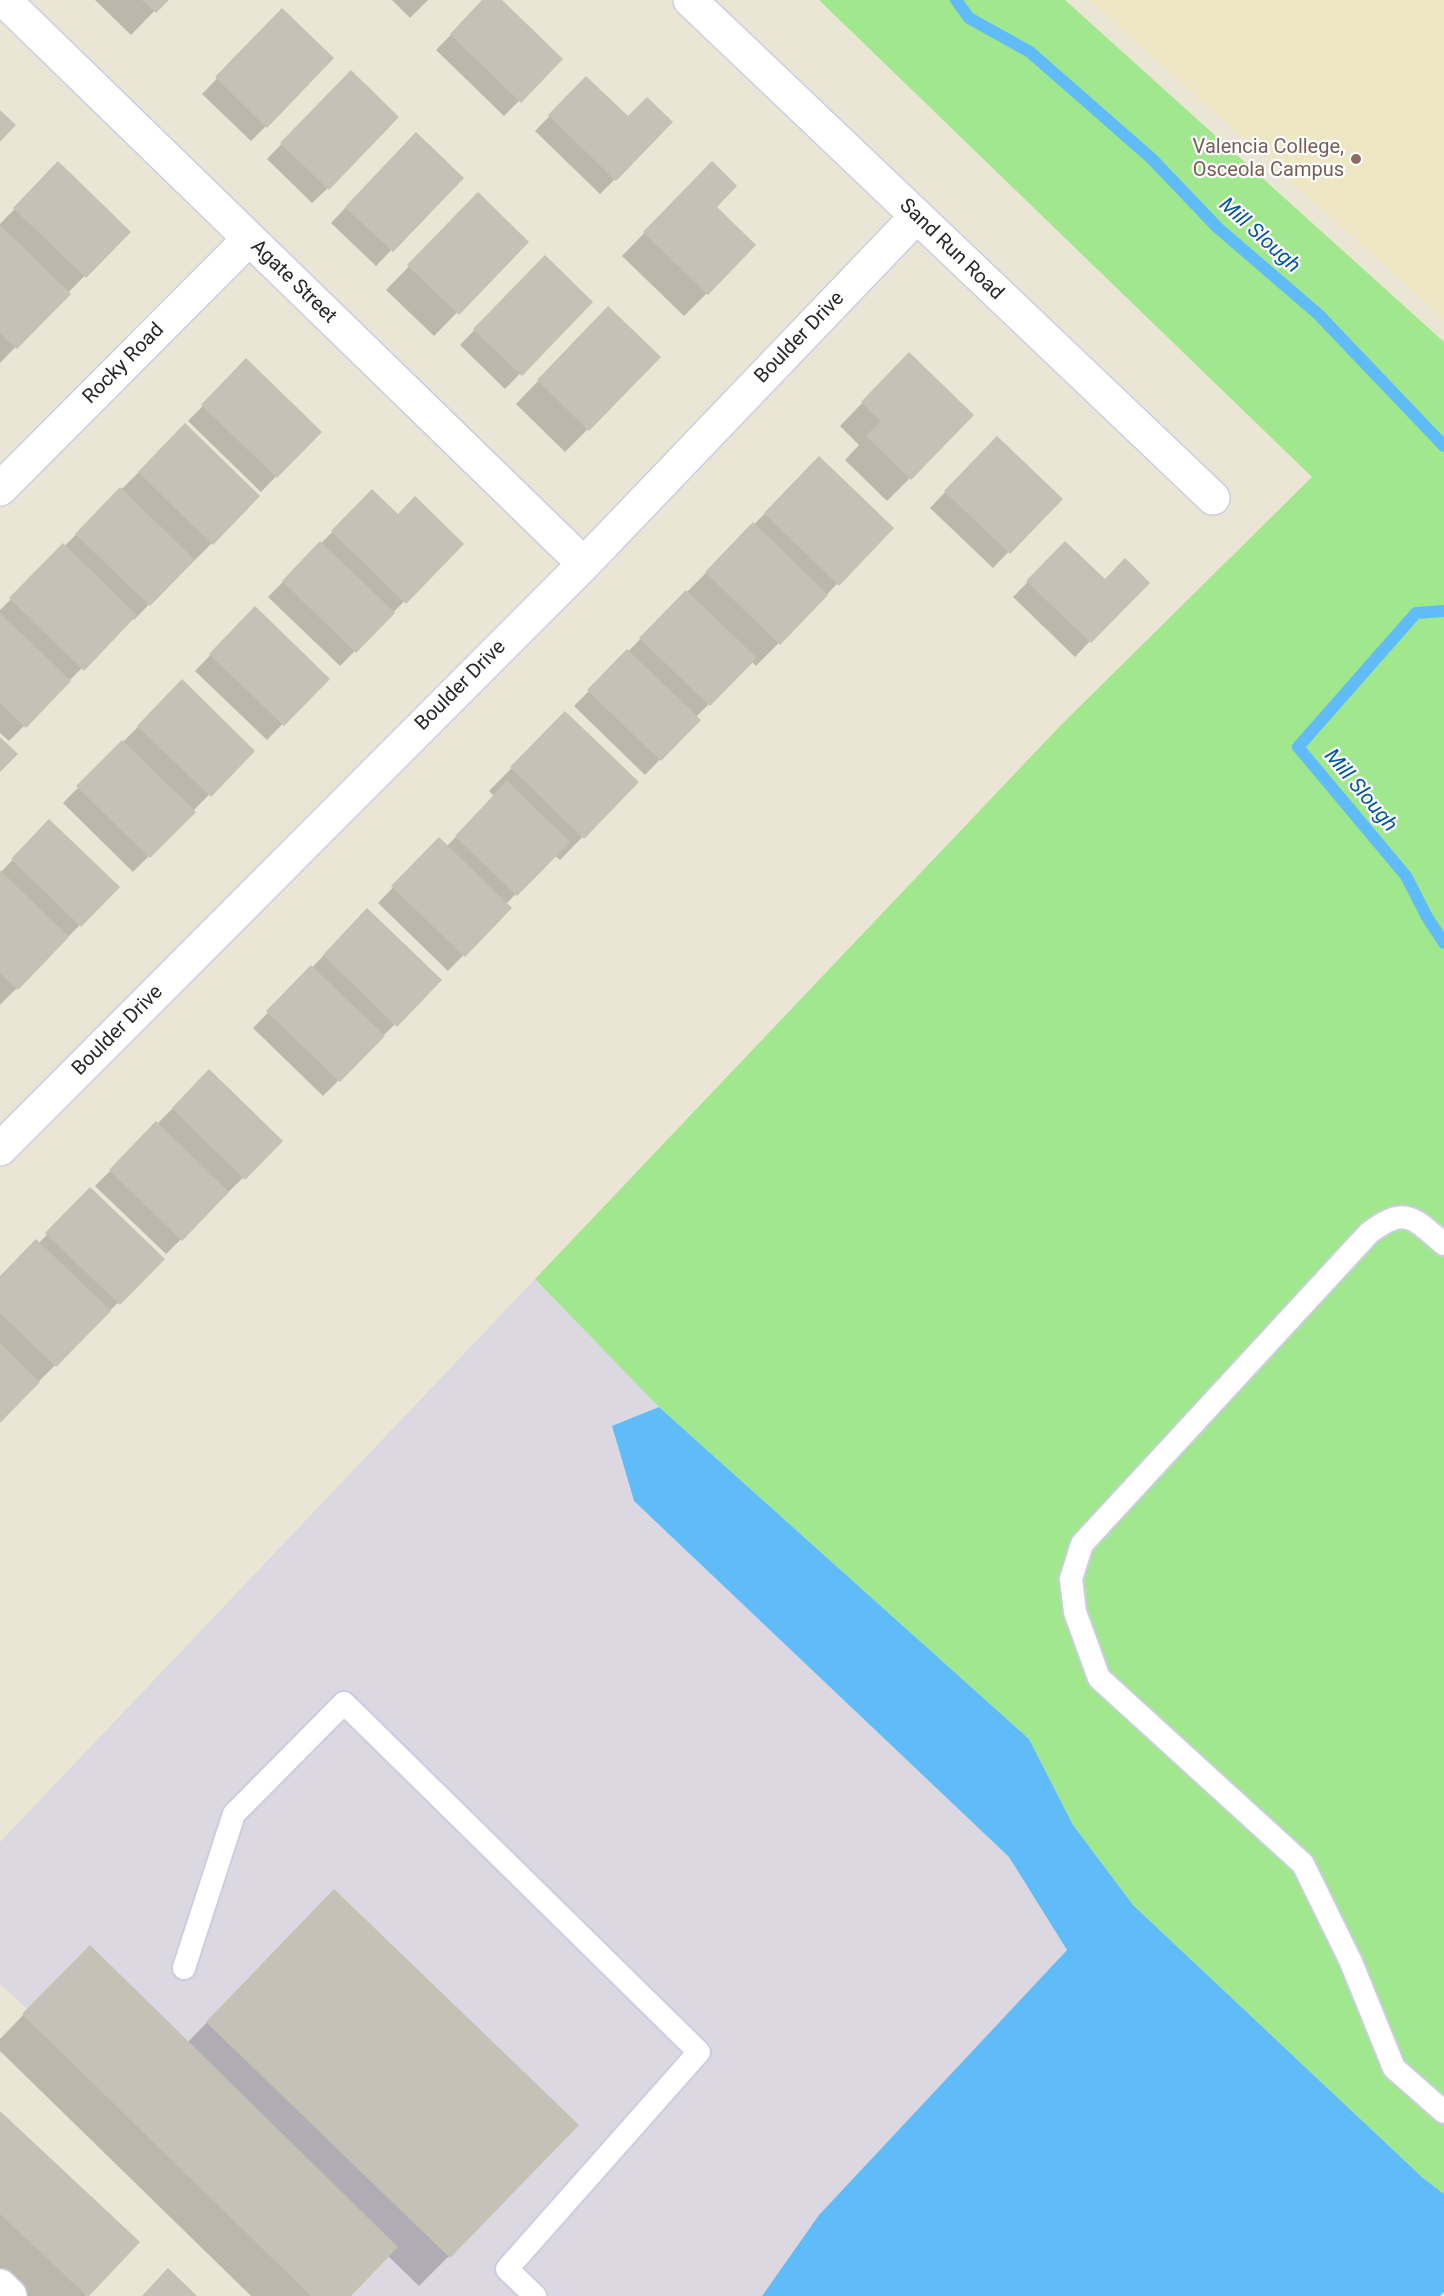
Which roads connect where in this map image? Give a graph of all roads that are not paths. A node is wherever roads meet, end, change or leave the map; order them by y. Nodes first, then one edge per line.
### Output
1 (4, 0) edge
2 (690, 0) edge
3 (916, 217) junction
4 (249, 239) junction
5 (0, 489) edge
6 (1213, 498) dead end
7 (584, 564) junction
8 (0, 1149) edge
9 (1444, 1244) edge
10 (184, 1968) dead end
11 (1444, 2112) edge
12 (0, 2286) edge
13 (10, 2296) edge
14 (535, 2296) edge

1 - 4 street, Agate Street
2 - 3 street, Sand Run Road
3 - 6 street, Sand Run Road
3 - 7 street, Boulder Drive
4 - 5 street, Rocky Road
4 - 7 street, Agate Street
7 - 8 street, Boulder Drive
9 - 11 lane
10 - 14 lane
12 - 13 street

